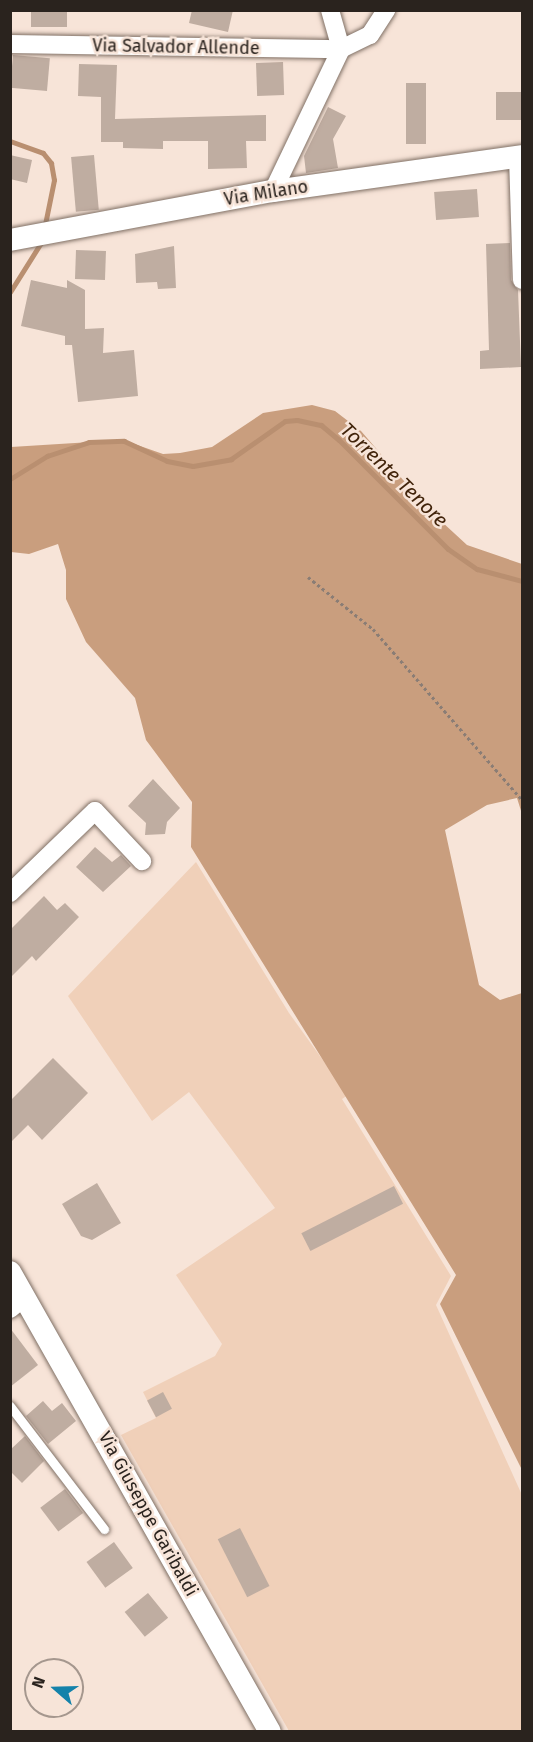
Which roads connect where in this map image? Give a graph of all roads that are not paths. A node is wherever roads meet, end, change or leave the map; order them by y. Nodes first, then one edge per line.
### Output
1 (330, 10) edge
2 (386, 10) edge
3 (10, 44) edge
4 (341, 48) junction
5 (520, 156) edge
6 (273, 191) junction
7 (19, 238) edge
8 (522, 280) edge
9 (142, 861) dead end
10 (10, 893) edge
11 (10, 1272) edge
12 (18, 1303) edge
13 (10, 1406) edge
14 (104, 1529) dead end
15 (270, 1731) edge

1 - 4 street
2 - 4 street
3 - 4 street, Via Salvador Allende
4 - 6 street
5 - 6 street, Via Milano
5 - 8 street
6 - 7 street, Via Milano
9 - 10 street
11 - 12 street, Via Giuseppe Garibaldi
12 - 15 street, Via Giuseppe Garibaldi
13 - 14 lane

